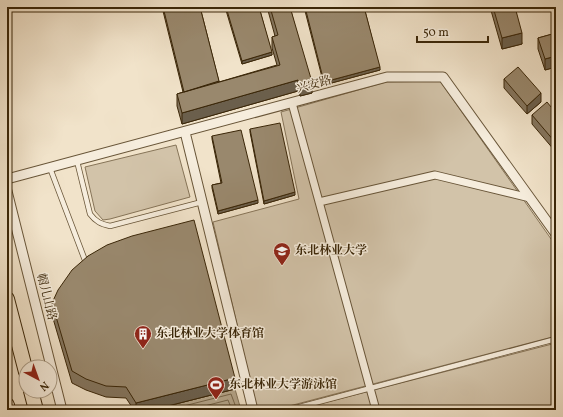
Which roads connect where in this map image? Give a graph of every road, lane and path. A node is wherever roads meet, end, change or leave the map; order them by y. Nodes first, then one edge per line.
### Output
1 (292, 103) junction
2 (185, 132) junction
3 (77, 161) junction
4 (50, 168) junction
5 (7, 179) edge
6 (7, 191) edge
7 (530, 198) junction
8 (202, 202) junction
9 (319, 202) junction
10 (556, 234) edge
11 (87, 264) edge
12 (7, 299) edge
13 (556, 339) edge
14 (23, 359) edge
15 (370, 388) junction
16 (33, 399) edge
17 (7, 405) edge
18 (8, 410) edge
19 (36, 410) edge
20 (62, 410) edge
21 (253, 410) edge
22 (288, 410) edge
23 (376, 410) edge

1 - 2 street, 兴安路
1 - 7 street, 兴安路
1 - 9 street
2 - 3 street, 兴安路
2 - 8 street
3 - 4 street, 兴安路
3 - 8 lane
4 - 5 street, 兴安路
4 - 11 lane
6 - 20 street, 帽儿山路
7 - 9 street
7 - 10 street, 兴安路
8 - 21 street
9 - 15 street
12 - 14 main road
13 - 15 lane
15 - 22 lane
15 - 23 street
16 - 19 main road
17 - 18 main road

